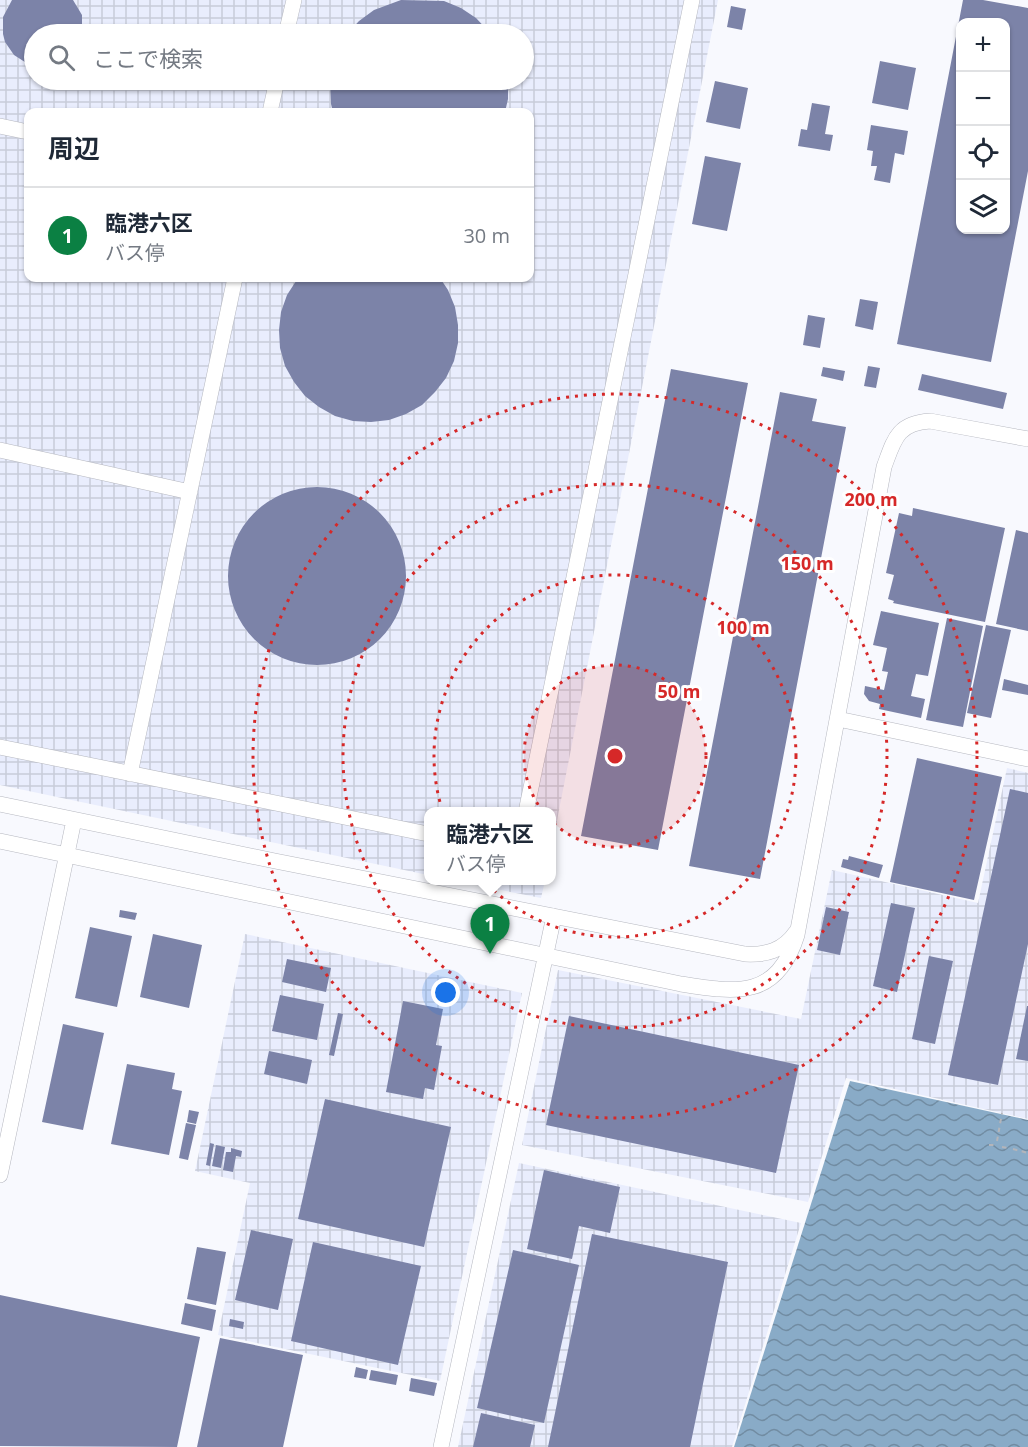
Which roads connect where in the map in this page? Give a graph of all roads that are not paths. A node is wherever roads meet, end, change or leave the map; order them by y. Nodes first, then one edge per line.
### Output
1 (294, 0) edge
2 (692, 0) edge
3 (288, 24) edge
4 (275, 90) edge
5 (271, 108) edge
6 (0, 126) edge
7 (24, 131) edge
8 (234, 282) edge
9 (1028, 440) edge
10 (0, 450) edge
11 (190, 492) junction
12 (838, 719) junction
13 (0, 747) edge
14 (1028, 759) edge
15 (130, 774) junction
16 (0, 804) edge
17 (527, 807) edge
18 (74, 820) junction
19 (424, 833) edge
20 (0, 841) edge
21 (66, 855) junction
22 (554, 916) junction
23 (799, 927) junction
24 (545, 956) junction
25 (0, 1174) edge
26 (441, 1447) edge

1 - 3 street
2 - 17 street
4 - 5 street
6 - 7 street
8 - 11 street
9 - 12 street
10 - 11 street
11 - 15 street
12 - 14 street
12 - 23 street
13 - 15 street
15 - 19 street
16 - 18 street
18 - 21 street
18 - 22 street
20 - 21 street
21 - 24 street
21 - 25 street
22 - 23 street
22 - 24 street
23 - 24 street
24 - 26 street

